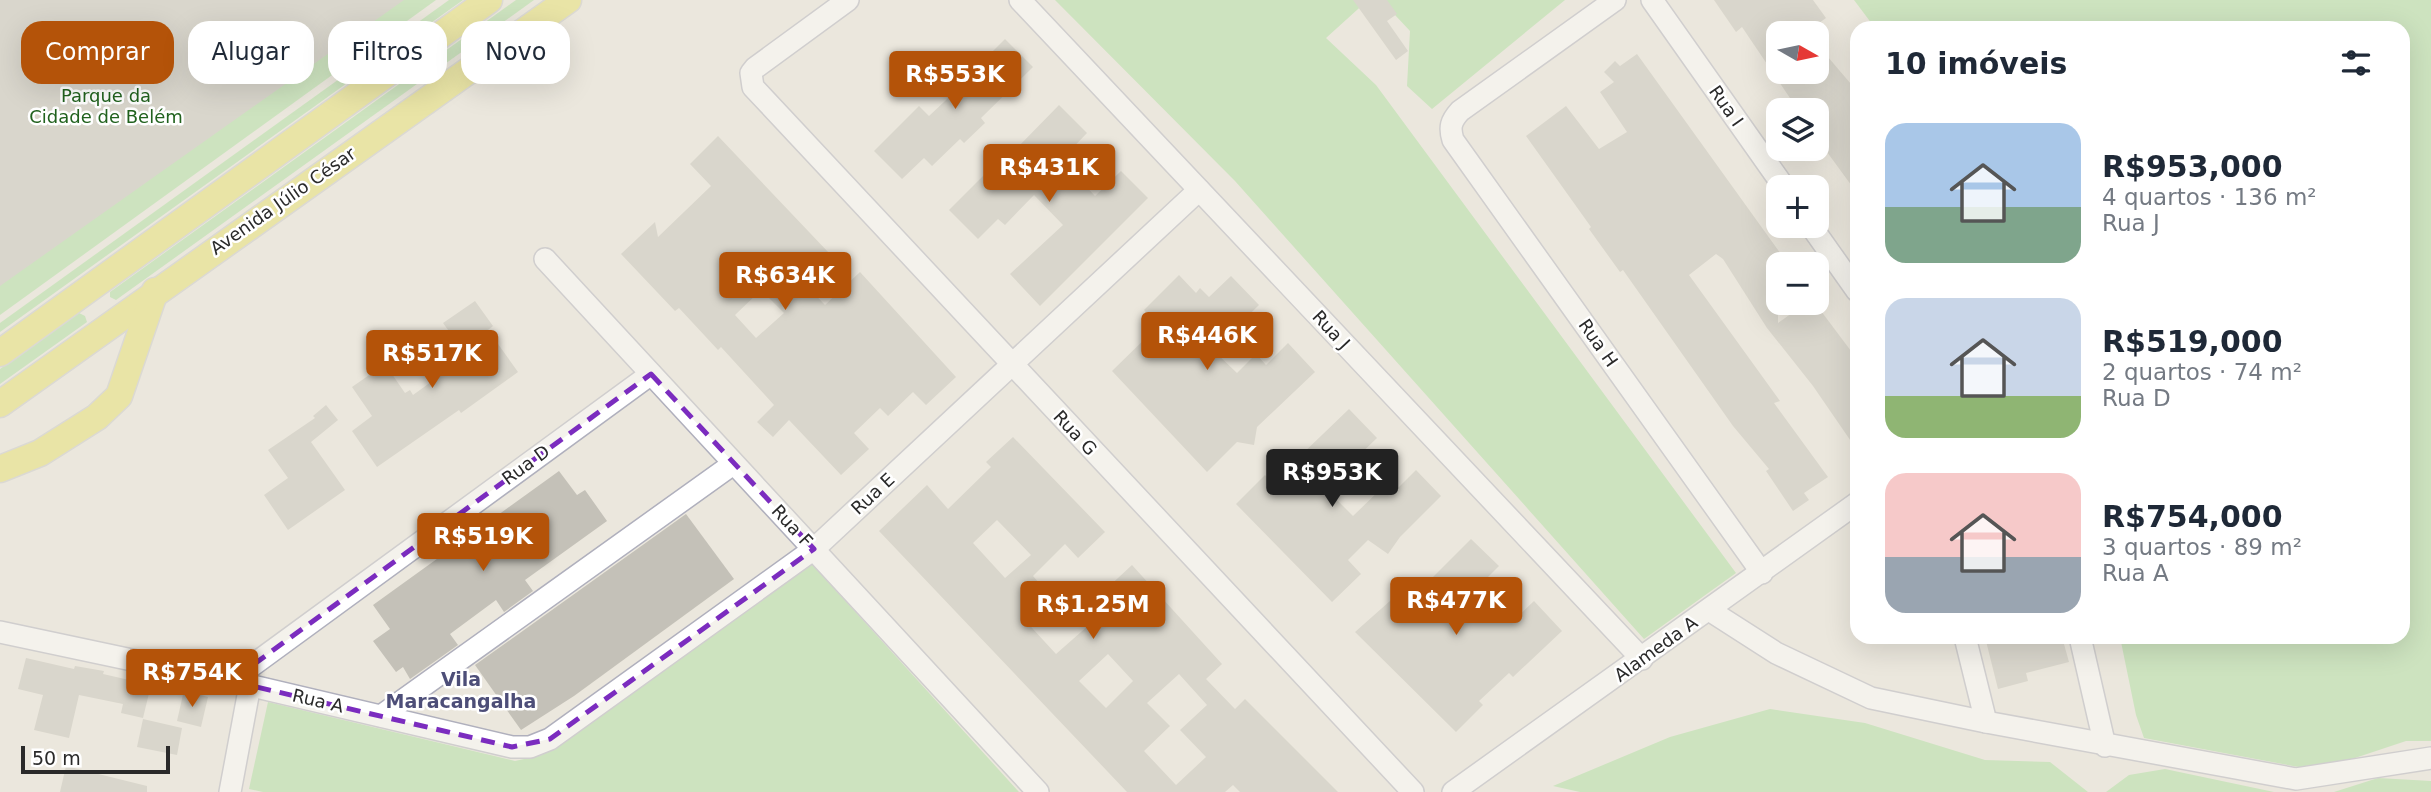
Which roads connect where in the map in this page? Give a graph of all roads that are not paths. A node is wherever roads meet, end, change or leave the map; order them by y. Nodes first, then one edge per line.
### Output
1 (489, 0) edge
2 (568, 0) edge
3 (848, 0) edge
4 (1020, 0) edge
5 (1615, 0) edge
6 (1652, 0) edge
7 (1776, 175) edge
8 (1199, 190) junction
9 (1819, 238) edge
10 (545, 259) dead end
11 (1850, 281) edge
12 (155, 291) junction
13 (68, 303) junction
14 (103, 329) junction
15 (0, 353) edge
16 (1013, 366) junction
17 (126, 373) junction
18 (650, 373) junction
19 (0, 404) edge
20 (733, 464) junction
21 (0, 469) edge
22 (1850, 508) edge
23 (814, 549) junction
24 (1762, 573) junction
25 (1709, 610) junction
26 (0, 632) edge
27 (1967, 644) edge
28 (2082, 644) edge
29 (1642, 659) junction
30 (240, 683) junction
31 (381, 716) junction
32 (1986, 722) junction
33 (2105, 746) junction
34 (512, 747) joint
35 (2431, 758) edge
36 (230, 792) edge
37 (1038, 792) edge
38 (1413, 792) edge
39 (1453, 792) edge

1 - 13 main road
2 - 12 main road, Avenida Júlio César
3 - 16 street, Rua G
4 - 8 street, Rua J
5 - 24 street, Rua H
6 - 7 street, Rua I
8 - 16 street, Rua E
8 - 29 street, Rua J
9 - 11 street
10 - 18 street, Rua F
12 - 14 main road, Avenida Júlio César
12 - 17 main road
13 - 14 main road
13 - 15 main road
14 - 17 main road
14 - 19 main road, Avenida Júlio César
16 - 23 street, Rua E
16 - 38 street, Rua G
17 - 21 main road
18 - 20 street, Rua F
18 - 30 street, Rua D
20 - 23 street, Rua F
20 - 31 street
22 - 24 street, Alameda A
23 - 34 street, Rua E
23 - 37 street, Rua F
24 - 25 street, Alameda A
25 - 29 street, Alameda A
25 - 32 street
26 - 30 street, Rua A
27 - 32 street
28 - 33 street
29 - 39 street, Alameda A
30 - 31 street, Rua A
30 - 36 street
31 - 34 street, Rua A
32 - 33 street
33 - 35 street

